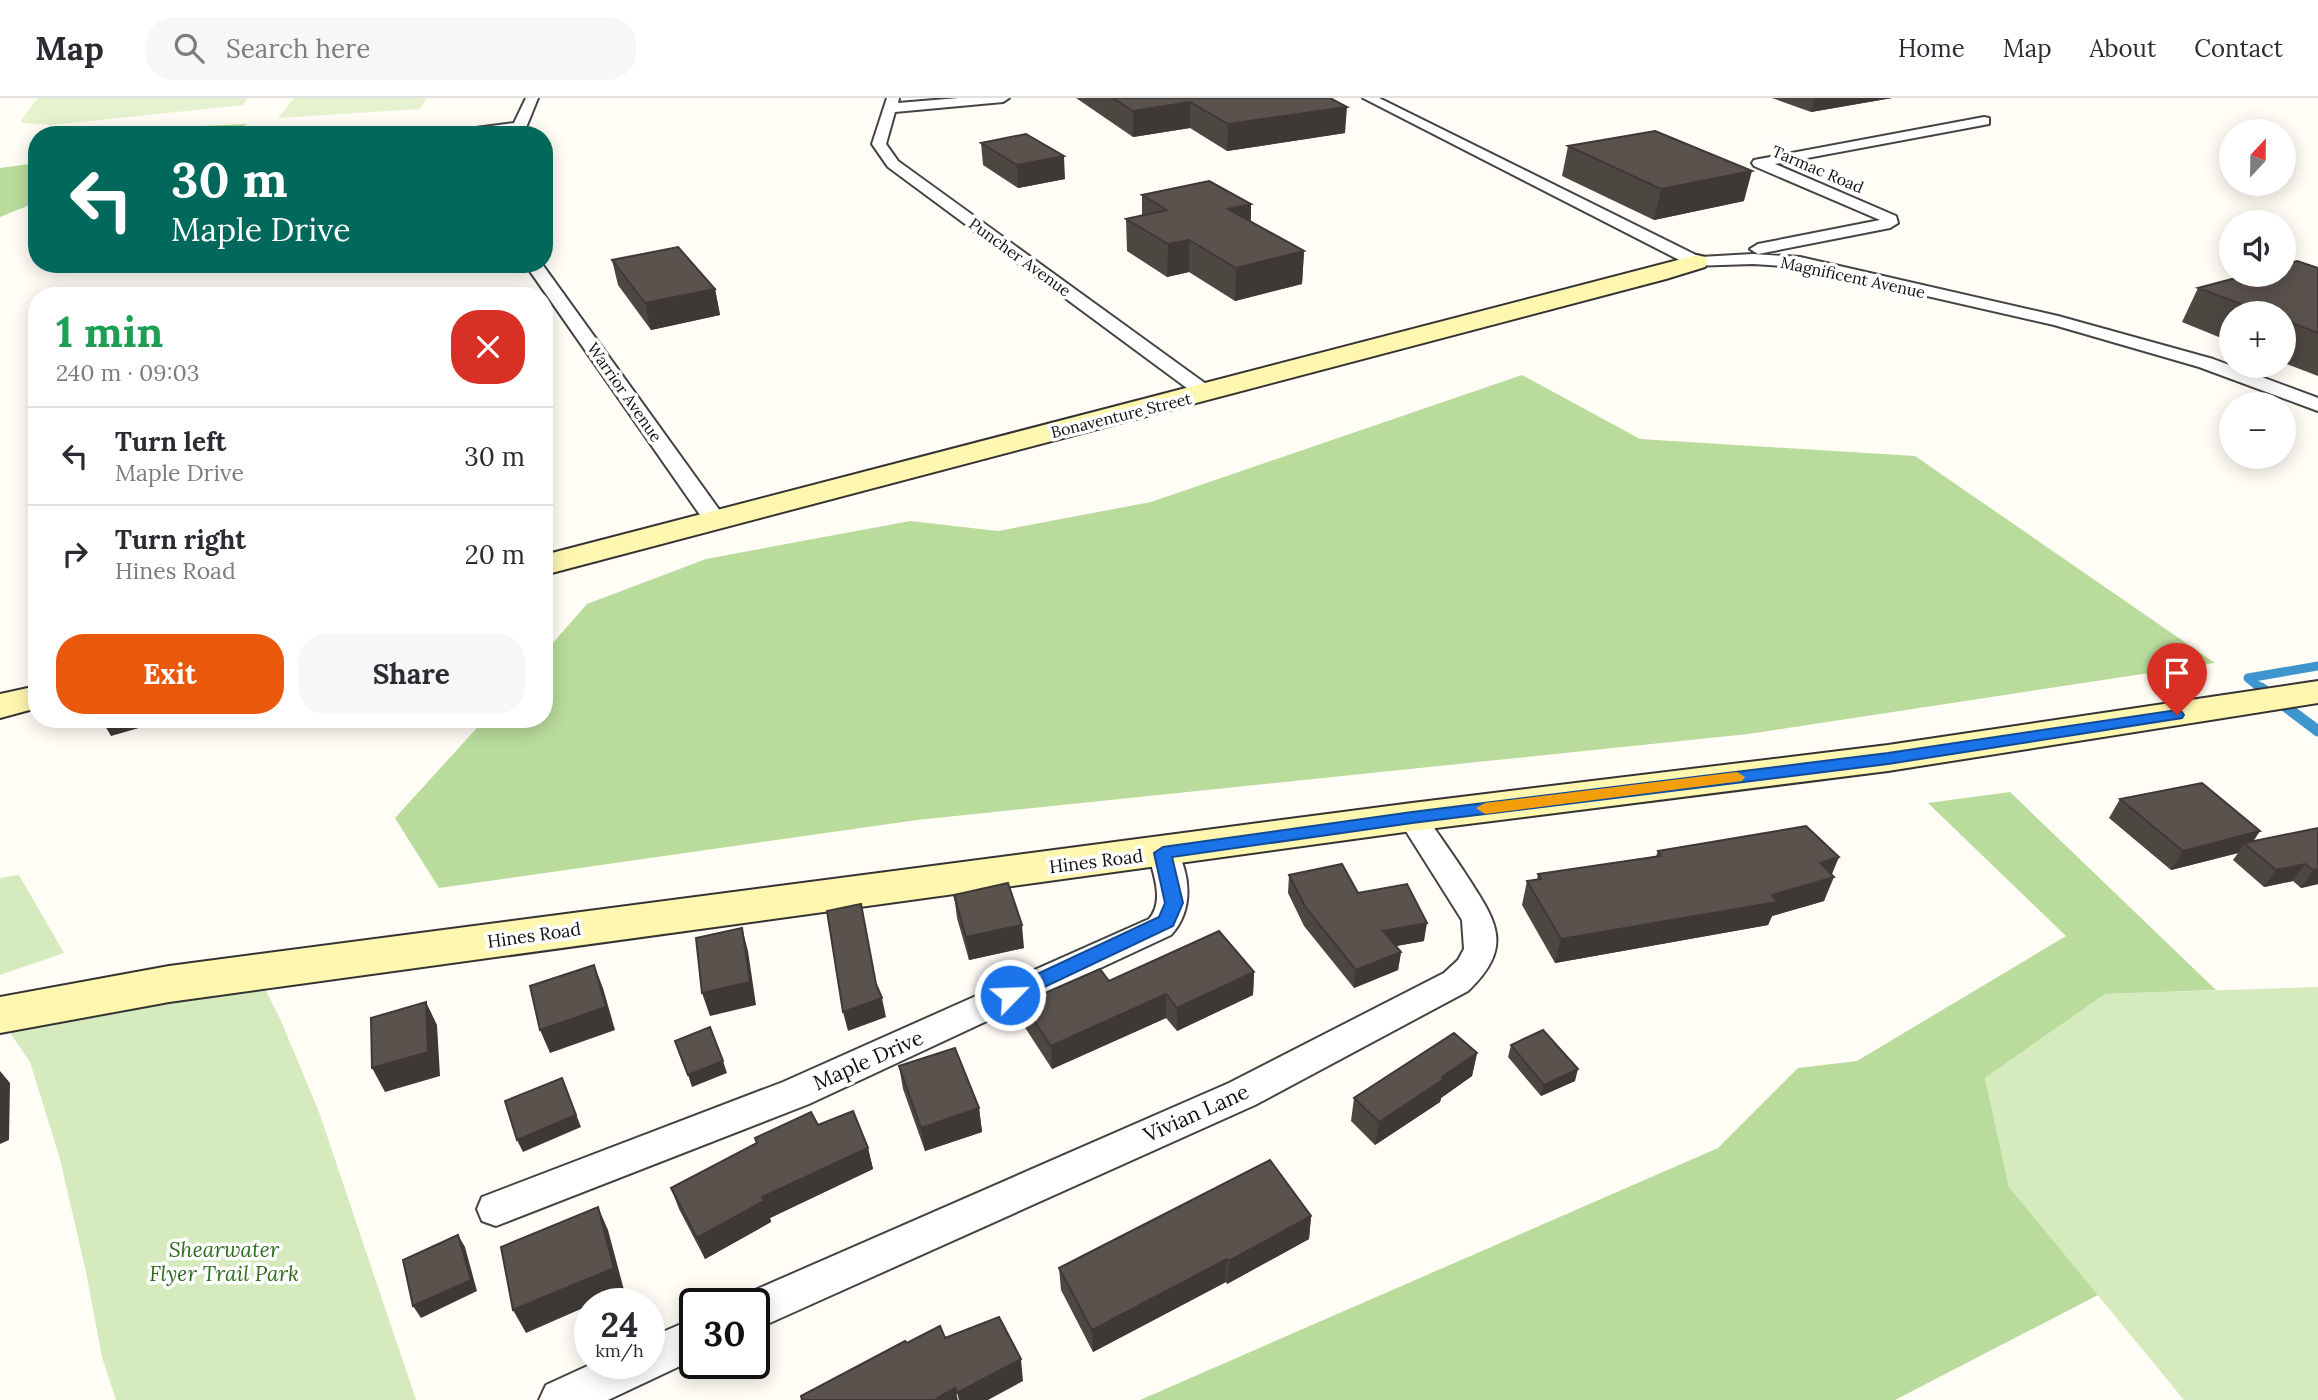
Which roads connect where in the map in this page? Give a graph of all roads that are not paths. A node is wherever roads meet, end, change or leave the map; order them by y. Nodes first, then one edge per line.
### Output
1 (532, 98) edge
2 (1003, 98) edge
3 (1369, 98) edge
4 (892, 103) edge
5 (1983, 121) dead end
6 (519, 126) edge
7 (1697, 261) junction
8 (553, 292) edge
9 (1206, 393) junction
10 (2318, 405) edge
11 (715, 520) junction
12 (553, 563) edge
13 (2287, 698) edge
14 (28, 699) edge
15 (0, 706) edge
16 (1412, 817) junction
17 (1163, 853) junction
18 (0, 1015) edge
19 (496, 1209) dead end
20 (770, 1304) edge
21 (606, 1379) edge
22 (561, 1400) edge

1 - 6 street
2 - 4 street
3 - 7 street, Magnificent Avenue
4 - 9 street, Puncher Avenue
5 - 7 street, Tarmac Road
7 - 9 street, Bonaventure Street
7 - 10 street, Magnificent Avenue
8 - 11 street, Warrior Avenue
9 - 11 street, Bonaventure Street
11 - 12 street, Bonaventure Street
13 - 16 street, Hines Road
14 - 15 street
16 - 17 street, Hines Road
16 - 20 street, Vivian Lane
17 - 18 street, Hines Road
17 - 19 street, Maple Drive
21 - 22 street

